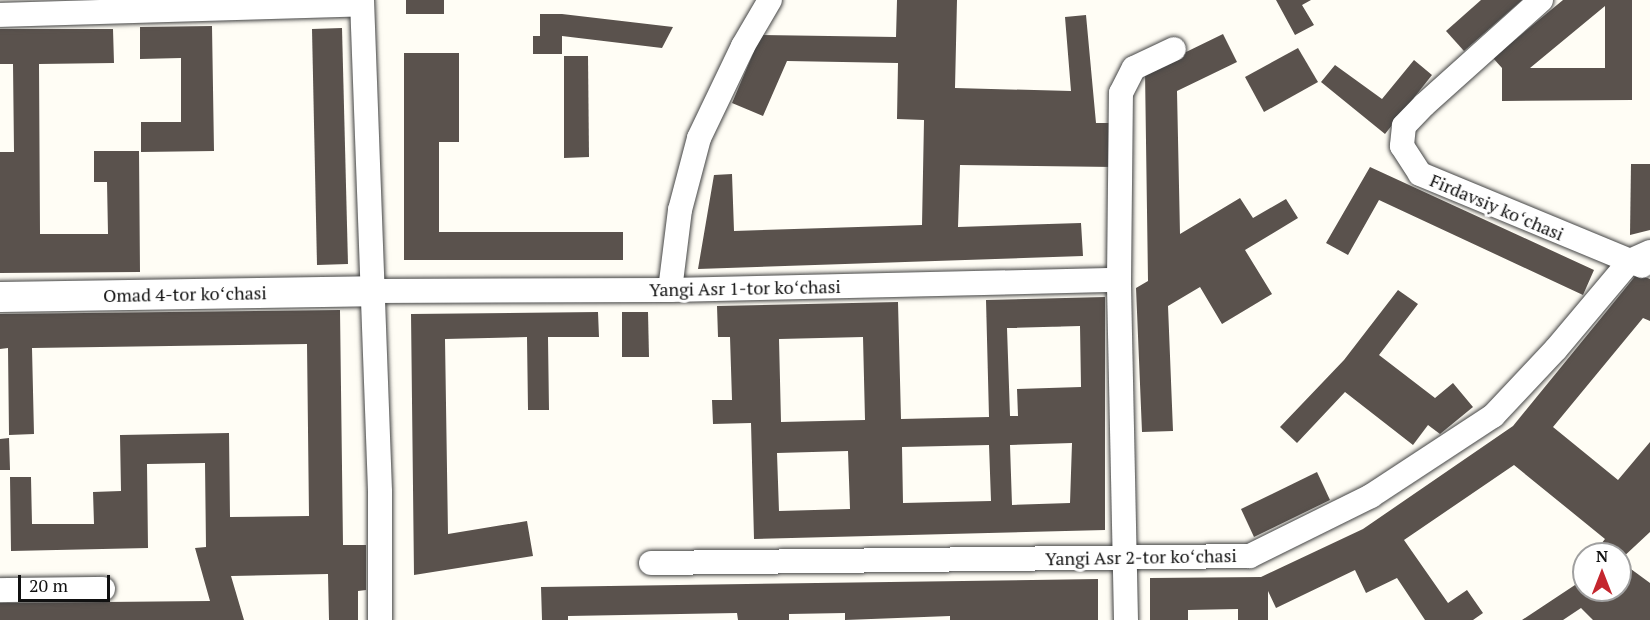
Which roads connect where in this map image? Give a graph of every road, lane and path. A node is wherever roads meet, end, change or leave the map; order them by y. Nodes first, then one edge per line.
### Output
1 (770, 0) edge
2 (1541, 0) edge
3 (362, 2) edge
4 (0, 15) edge
5 (1174, 49) dead end
6 (1643, 261) edge
7 (1119, 280) junction
8 (670, 290) junction
9 (371, 291) junction
10 (0, 297) edge
11 (1126, 556) junction
12 (651, 563) dead end
13 (103, 589) dead end
14 (0, 590) edge
15 (380, 620) edge
16 (1126, 620) edge

1 - 8 street
2 - 6 street, Firdavsiy koʻchasi
3 - 4 street
3 - 9 street
5 - 7 street
6 - 11 street, Yangi Asr 2-tor koʻchasi
7 - 8 street, Yangi Asr 1-tor koʻchasi
7 - 11 street
8 - 9 street, Yangi Asr 1-tor koʻchasi
9 - 10 street, Omad 4-tor koʻchasi
9 - 15 street
11 - 12 street, Yangi Asr 2-tor koʻchasi
11 - 16 street
13 - 14 street

